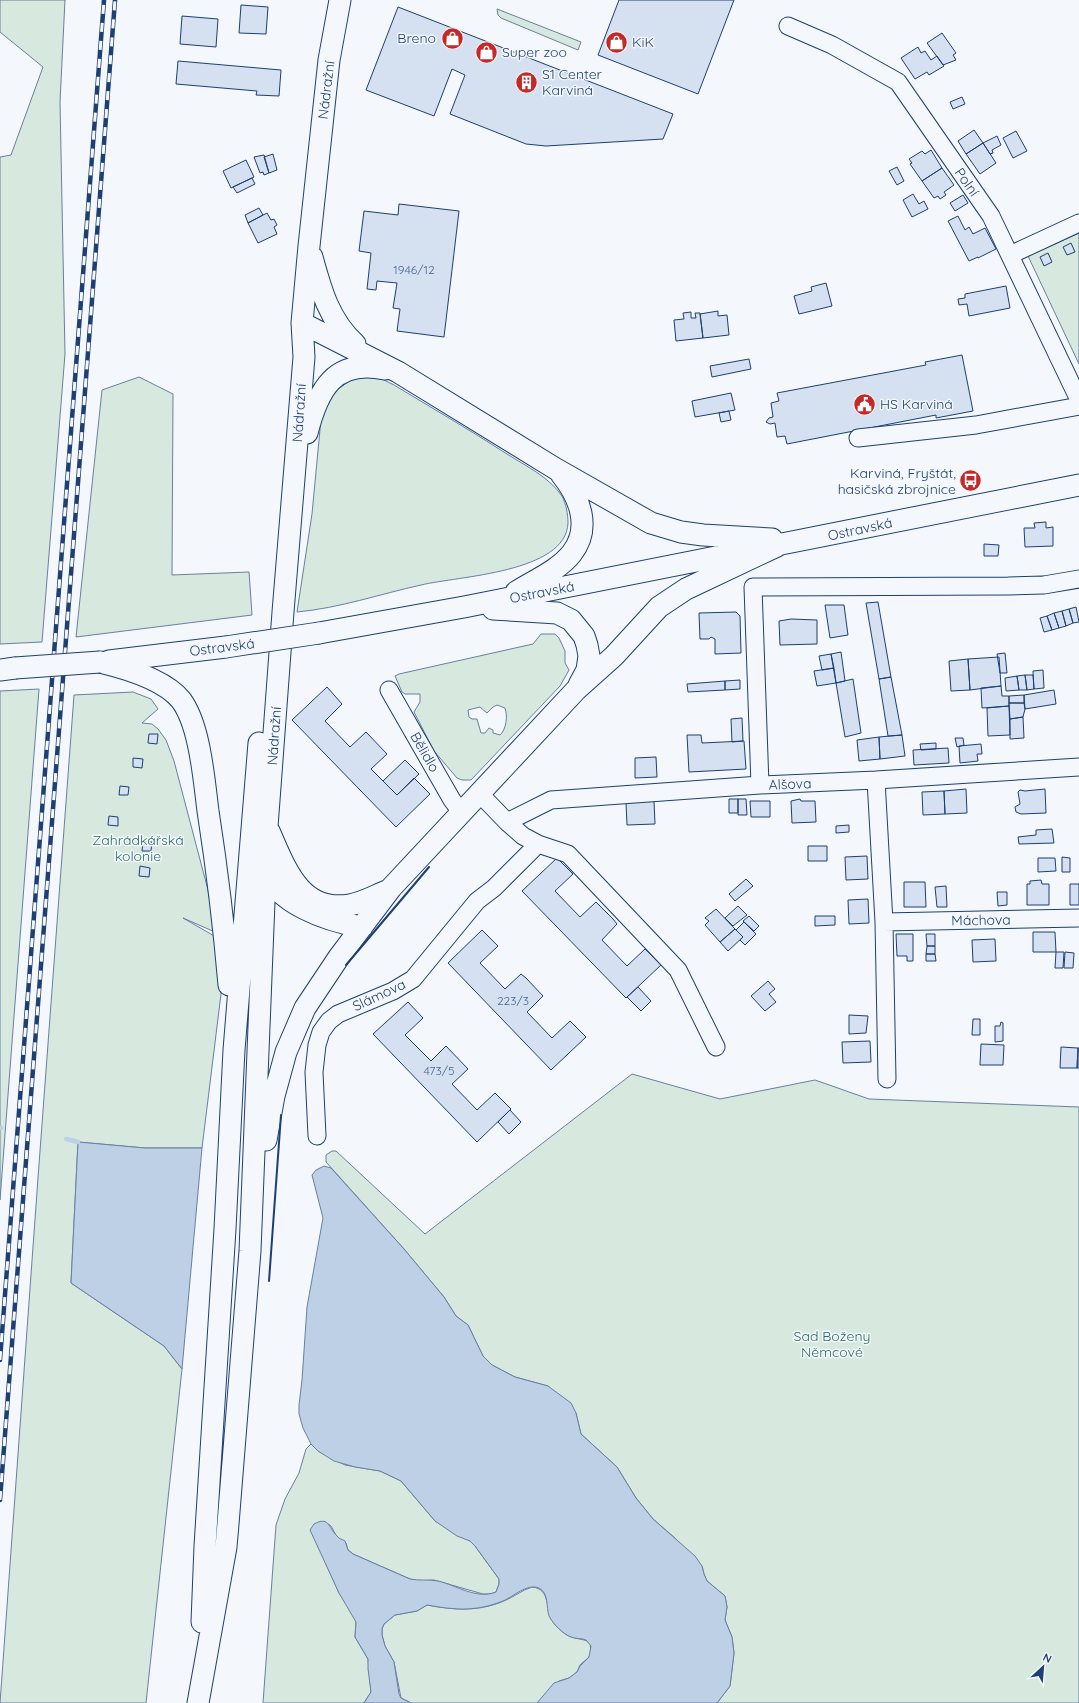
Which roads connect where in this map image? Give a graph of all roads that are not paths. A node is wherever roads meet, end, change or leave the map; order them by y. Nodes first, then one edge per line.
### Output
1 (340, 0) edge
2 (788, 26) dead end
3 (1079, 222) edge
4 (309, 246) junction
5 (1010, 255) junction
6 (302, 323) junction
7 (374, 360) junction
8 (398, 372) junction
9 (1079, 400) edge
10 (1079, 406) edge
11 (858, 438) dead end
12 (556, 470) junction
13 (1079, 485) edge
14 (293, 488) junction
15 (807, 540) junction
16 (776, 546) junction
17 (1079, 579) edge
18 (505, 599) junction
19 (464, 607) junction
20 (100, 662) junction
21 (8, 669) edge
22 (389, 690) dead end
23 (576, 690) junction
24 (1079, 767) edge
25 (876, 780) junction
26 (760, 785) junction
27 (480, 794) junction
28 (462, 812) junction
29 (507, 822) junction
30 (259, 830) junction
31 (538, 844) junction
32 (265, 874) junction
33 (392, 888) junction
34 (1079, 918) edge
35 (884, 922) junction
36 (362, 927) junction
37 (716, 1047) dead end
38 (234, 1050) junction
39 (887, 1079) dead end
40 (317, 1136) dead end
41 (250, 1251) junction
42 (198, 1699) edge

1 - 4 main road, Nádražní
2 - 5 street, Polní
3 - 5 street
4 - 6 main road, Nádražní
4 - 7 main road
5 - 9 street, Polní
6 - 7 main road
6 - 14 main road, Nádražní
6 - 30 main road
7 - 8 main road
8 - 12 main road
8 - 14 main road
10 - 11 street
12 - 15 main road
12 - 18 main road
13 - 15 main road, Ostravská
14 - 30 main road, Nádražní
15 - 16 main road, Ostravská
16 - 18 main road, Ostravská
16 - 23 main road
17 - 26 street
18 - 19 main road, Ostravská
19 - 20 main road, Ostravská, bridge
19 - 23 main road
20 - 21 main road, Ostravská, bridge
20 - 38 main road
22 - 28 street, Bělidlo
23 - 27 main road
24 - 25 street, Alšova
25 - 26 street, Alšova
25 - 35 street
26 - 29 street, Alšova
27 - 28 main road
27 - 29 street
28 - 33 main road
29 - 31 street
30 - 32 main road
30 - 33 main road
30 - 38 main road
31 - 37 street
31 - 40 street, Slámova
32 - 36 main road
32 - 41 main road
33 - 36 main road
34 - 35 street, Máchova
35 - 39 street
36 - 41 main road
38 - 42 main road
41 - 42 main road

